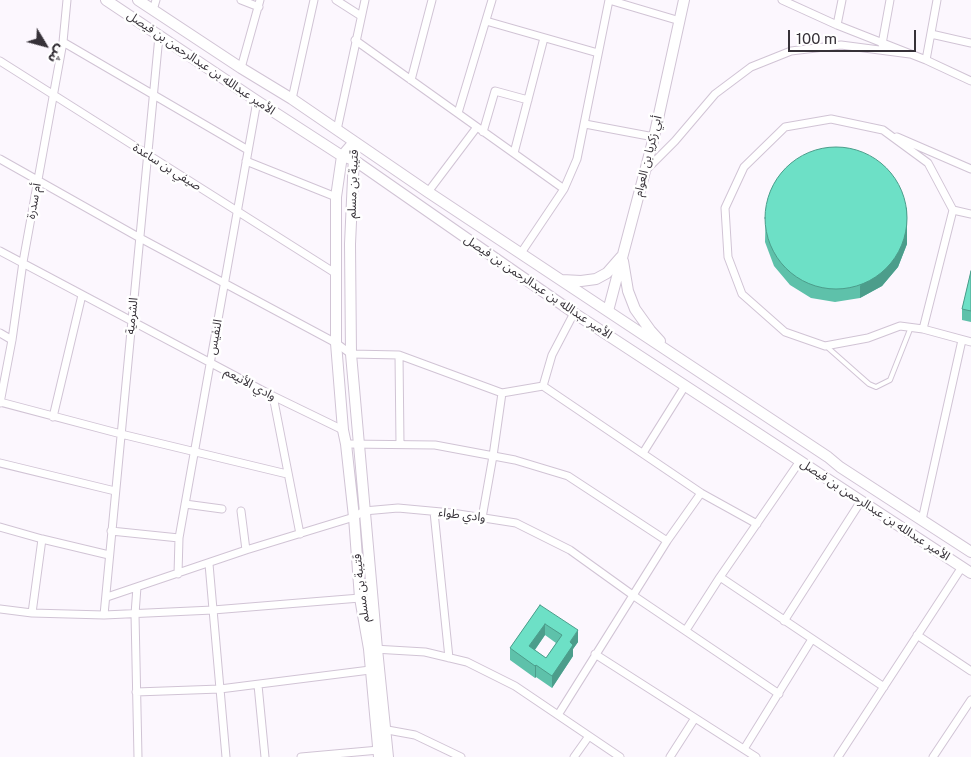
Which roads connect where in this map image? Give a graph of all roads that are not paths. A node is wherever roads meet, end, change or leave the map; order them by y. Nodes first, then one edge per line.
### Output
1 (68, 0) edge
2 (106, 0) edge
3 (138, 0) edge
4 (241, 0) edge
5 (314, 0) edge
6 (336, 0) edge
7 (365, 0) edge
8 (432, 0) edge
9 (492, 0) edge
10 (609, 0) edge
11 (684, 0) edge
12 (842, 0) edge
13 (890, 0) edge
14 (937, 0) edge
15 (786, 1) edge
16 (259, 3) edge
17 (155, 5) edge
18 (361, 16) junction
19 (486, 21) junction
20 (680, 21) junction
21 (837, 25) junction
22 (931, 34) junction
23 (159, 36) junction
24 (544, 38) junction
25 (355, 40) junction
26 (63, 42) junction
27 (971, 43) edge
28 (882, 44) junction
29 (598, 53) junction
30 (910, 54) junction
31 (926, 60) junction
32 (0, 61) edge
33 (241, 68) junction
34 (411, 80) junction
35 (971, 81) edge
36 (54, 94) junction
37 (154, 96) junction
38 (292, 99) junction
39 (528, 100) junction
40 (257, 101) junction
41 (458, 114) junction
42 (584, 124) junction
43 (477, 127) junction
44 (337, 130) junction
45 (883, 130) junction
46 (484, 132) junction
47 (654, 137) junction
48 (354, 142) junction
49 (248, 150) junction
50 (514, 153) junction
51 (148, 155) junction
52 (342, 156) junction
53 (0, 159) edge
54 (354, 160) junction
55 (246, 161) junction
56 (971, 170) edge
57 (644, 172) junction
58 (38, 182) junction
59 (564, 189) junction
60 (428, 192) junction
61 (336, 198) junction
62 (953, 210) junction
63 (237, 211) junction
64 (971, 214) edge
65 (140, 238) junction
66 (0, 251) edge
67 (521, 254) junction
68 (622, 255) junction
69 (24, 262) junction
70 (335, 273) junction
71 (560, 280) junction
72 (224, 283) junction
73 (82, 294) junction
74 (608, 311) junction
75 (574, 312) junction
76 (132, 321) junction
77 (911, 327) junction
78 (923, 329) junction
79 (0, 334) edge
80 (12, 340) junction
81 (962, 340) junction
82 (971, 342) edge
83 (336, 343) junction
84 (825, 346) junction
85 (672, 353) junction
86 (350, 354) junction
87 (399, 355) junction
88 (210, 363) junction
89 (543, 386) junction
90 (685, 386) junction
91 (502, 393) junction
92 (273, 396) junction
93 (0, 403) edge
94 (53, 416) junction
95 (343, 430) junction
96 (121, 434) junction
97 (346, 444) junction
98 (400, 444) junction
99 (360, 445) junction
100 (194, 452) junction
101 (642, 453) junction
102 (493, 456) junction
103 (800, 461) junction
104 (0, 463) edge
105 (287, 474) junction
106 (115, 491) junction
107 (701, 493) junction
108 (861, 501) junction
109 (185, 504) junction
110 (222, 509) dead end
111 (241, 511) dead end
112 (364, 511) junction
113 (434, 512) junction
114 (354, 517) junction
115 (482, 518) junction
116 (922, 520) junction
117 (756, 524) junction
118 (0, 527) edge
119 (112, 531) junction
120 (300, 534) junction
121 (179, 538) junction
122 (42, 539) junction
123 (667, 541) junction
124 (246, 550) junction
125 (971, 550) edge
126 (109, 555) junction
127 (209, 564) junction
128 (962, 566) junction
129 (971, 573) edge
130 (178, 574) junction
131 (720, 577) junction
132 (137, 587) junction
133 (634, 596) junction
134 (107, 597) junction
135 (360, 598) junction
136 (0, 609) edge
137 (213, 610) junction
138 (32, 613) junction
139 (135, 614) junction
140 (104, 616) junction
141 (784, 621) junction
142 (686, 630) junction
143 (917, 635) junction
144 (812, 639) junction
145 (373, 649) junction
146 (594, 654) junction
147 (449, 658) junction
148 (370, 670) junction
149 (971, 671) edge
150 (258, 685) junction
151 (884, 687) junction
152 (220, 689) junction
153 (136, 692) junction
154 (780, 694) junction
155 (971, 700) edge
156 (558, 715) junction
157 (695, 718) junction
158 (381, 729) junction
159 (589, 736) junction
160 (744, 749) junction
161 (379, 753) edge
162 (138, 757) edge
163 (226, 757) edge
164 (265, 757) edge
165 (301, 757) edge
166 (388, 757) edge
167 (459, 757) edge
168 (574, 757) edge
169 (620, 757) edge
170 (670, 757) edge
171 (756, 757) edge
172 (838, 757) edge
173 (933, 757) edge

1 - 26 street, أم سدرة
2 - 23 main road, الأمير عبدالله بن عبدالرحمن بن فيصل
3 - 17 main road, الأمير عبدالله بن عبدالرحمن بن فيصل
4 - 16 street
5 - 38 street
6 - 18 street
7 - 18 street
8 - 34 street
9 - 19 street
10 - 20 street
10 - 29 street
11 - 20 main road, أبي زكريا بن العوام
12 - 21 street
13 - 28 street
14 - 22 street
15 - 21 street
16 - 33 street
17 - 33 main road, الأمير عبدالله بن عبدالرحمن بن فيصل
18 - 25 street
19 - 24 street
19 - 41 street
20 - 47 main road, أبي زكريا بن العوام
21 - 28 street
22 - 27 street
22 - 31 street
23 - 37 street, الشرمية
23 - 40 main road, الأمير عبدالله بن عبدالرحمن بن فيصل
24 - 29 street
24 - 39 street
25 - 34 street
25 - 44 street
26 - 36 street, أم سدرة
26 - 37 street
28 - 30 street
29 - 42 street
30 - 31 street
30 - 57 street
31 - 35 street
32 - 36 street, صيفي بن ساعدة
33 - 38 main road, الأمير عبدالله بن عبدالرحمن بن فيصل
34 - 41 street
36 - 51 street, صيفي بن ساعدة
36 - 58 street, أم سدرة
37 - 49 street
37 - 51 street, الشرمية
38 - 44 main road, الأمير عبدالله بن عبدالرحمن بن فيصل
39 - 46 street
39 - 50 street
40 - 49 street, النفيس
40 - 52 main road, الأمير عبدالله بن عبدالرحمن بن فيصل
41 - 43 street
42 - 47 street
42 - 59 street
43 - 46 street
43 - 60 street
44 - 48 main road, الأمير عبدالله بن عبدالرحمن بن فيصل
45 - 56 street
45 - 62 street
45 - 84 street
46 - 50 street
47 - 57 main road, أبي زكريا بن العوام
48 - 52 main road, قتيبة بن مسلم
48 - 54 main road, قتيبة بن مسلم
48 - 60 main road, الأمير عبدالله بن عبدالرحمن بن فيصل
49 - 55 street, النفيس
50 - 59 street
51 - 63 street, صيفي بن ساعدة
51 - 65 street, الشرمية
52 - 54 main road, الأمير عبدالله بن عبدالرحمن بن فيصل
52 - 61 main road, قتيبة بن مسلم
53 - 58 street
54 - 75 main road, الأمير عبدالله بن عبدالرحمن بن فيصل
54 - 86 main road, قتيبة بن مسلم
55 - 61 street
55 - 63 street, النفيس
57 - 68 main road, أبي زكريا بن العوام
58 - 65 street
58 - 69 street, أم سدرة
59 - 67 street
60 - 67 main road, الأمير عبدالله بن عبدالرحمن بن فيصل
61 - 70 main road, قتيبة بن مسلم
62 - 64 street
62 - 78 street
63 - 70 street, صيفي بن ساعدة
63 - 72 street, النفيس
65 - 72 street
65 - 76 street, الشرمية
66 - 69 street, وادي الأنيعم
67 - 71 main road, الأمير عبدالله بن عبدالرحمن بن فيصل
68 - 71 main road, الأمير عبدالله بن عبدالرحمن بن فيصل
68 - 74 main road, أبي زكريا بن العوام
68 - 85 main road, الأمير عبدالله بن عبدالرحمن بن فيصل
69 - 73 street, وادي الأنيعم
69 - 80 street, أم سدرة
70 - 83 main road, قتيبة بن مسلم
71 - 74 main road, الأمير عبدالله بن عبدالرحمن بن فيصل
72 - 83 street
72 - 88 street, النفيس
73 - 76 street, وادي الأنيعم
73 - 94 street
74 - 85 main road, الأمير عبدالله بن عبدالرحمن بن فيصل
75 - 89 street
75 - 90 main road, الأمير عبدالله بن عبدالرحمن بن فيصل
76 - 88 street, وادي الأنيعم
76 - 96 street, الشرمية
77 - 78 street
77 - 84 street
77 - 84 lane
78 - 81 street
79 - 80 street
80 - 93 street, أم سدرة
81 - 82 street
81 - 116 street
83 - 86 street
83 - 95 main road, قتيبة بن مسلم
85 - 116 main road, الأمير عبدالله بن عبدالرحمن بن فيصل
86 - 87 street
86 - 99 main road, قتيبة بن مسلم
87 - 91 street
87 - 98 street
88 - 92 street, وادي الأنيعم
88 - 100 street, النفيس
89 - 91 street
89 - 101 street
90 - 101 street
90 - 103 main road, الأمير عبدالله بن عبدالرحمن بن فيصل
91 - 102 street
92 - 95 street, وادي الأنيعم
92 - 105 street
93 - 94 street
94 - 96 street
95 - 97 main road, قتيبة بن مسلم
96 - 100 street
96 - 106 street, الشرمية
97 - 99 street
97 - 114 main road, قتيبة بن مسلم
98 - 99 street
98 - 102 street
99 - 112 main road, قتيبة بن مسلم
100 - 105 street
100 - 109 street, النفيس
101 - 107 street
102 - 115 street
102 - 123 street
103 - 108 main road, الأمير عبدالله بن عبدالرحمن بن فيصل
103 - 117 street
104 - 106 street
105 - 120 street
106 - 119 street, الشرمية
107 - 117 street
107 - 123 street
108 - 128 main road, الأمير عبدالله بن عبدالرحمن بن فيصل
108 - 141 street
109 - 110 street
109 - 121 street, النفيس
111 - 124 street
112 - 113 street, وادي طواء
112 - 114 street, وادي طواء
112 - 145 main road, قتيبة بن مسلم
113 - 115 street, وادي طواء
113 - 147 street
114 - 120 street, وادي طواء
114 - 135 main road, قتيبة بن مسلم
115 - 133 street, وادي طواء
116 - 125 main road, الأمير عبدالله بن عبدالرحمن بن فيصل
117 - 131 street
118 - 122 street
119 - 121 street
119 - 126 street, الشرمية
120 - 124 street, وادي طواء
121 - 130 street, النفيس
122 - 126 street
122 - 138 street
123 - 133 street
124 - 127 street, وادي طواء
126 - 134 street, الشرمية
127 - 130 street, وادي طواء
127 - 137 street
128 - 129 main road, الأمير عبدالله بن عبدالرحمن بن فيصل
128 - 143 street
130 - 132 street, وادي طواء
131 - 141 street
131 - 142 street
132 - 134 street, وادي طواء
132 - 139 street
133 - 142 street, وادي طواء
133 - 146 street
134 - 140 street, الشرمية
135 - 137 street
135 - 145 main road, قتيبة بن مسلم
136 - 138 street
137 - 139 street
137 - 152 street
138 - 140 street
139 - 140 street
139 - 153 street
141 - 144 street
142 - 154 street, وادي طواء
143 - 149 street
143 - 151 street
144 - 151 street
144 - 154 street
145 - 147 street
145 - 148 main road, قتيبة بن مسلم
145 - 158 main road, قتيبة بن مسلم
146 - 156 street
146 - 157 street
147 - 156 street
148 - 150 street
148 - 158 main road, قتيبة بن مسلم
150 - 152 street
150 - 164 street
151 - 172 street
152 - 153 street
152 - 163 street
153 - 162 street
154 - 160 street
155 - 173 street
156 - 159 street
157 - 160 street
157 - 170 street
158 - 161 main road, قتيبة بن مسلم
158 - 166 main road, قتيبة بن مسلم
158 - 167 street
159 - 168 street
159 - 169 street
160 - 171 street
161 - 165 street

